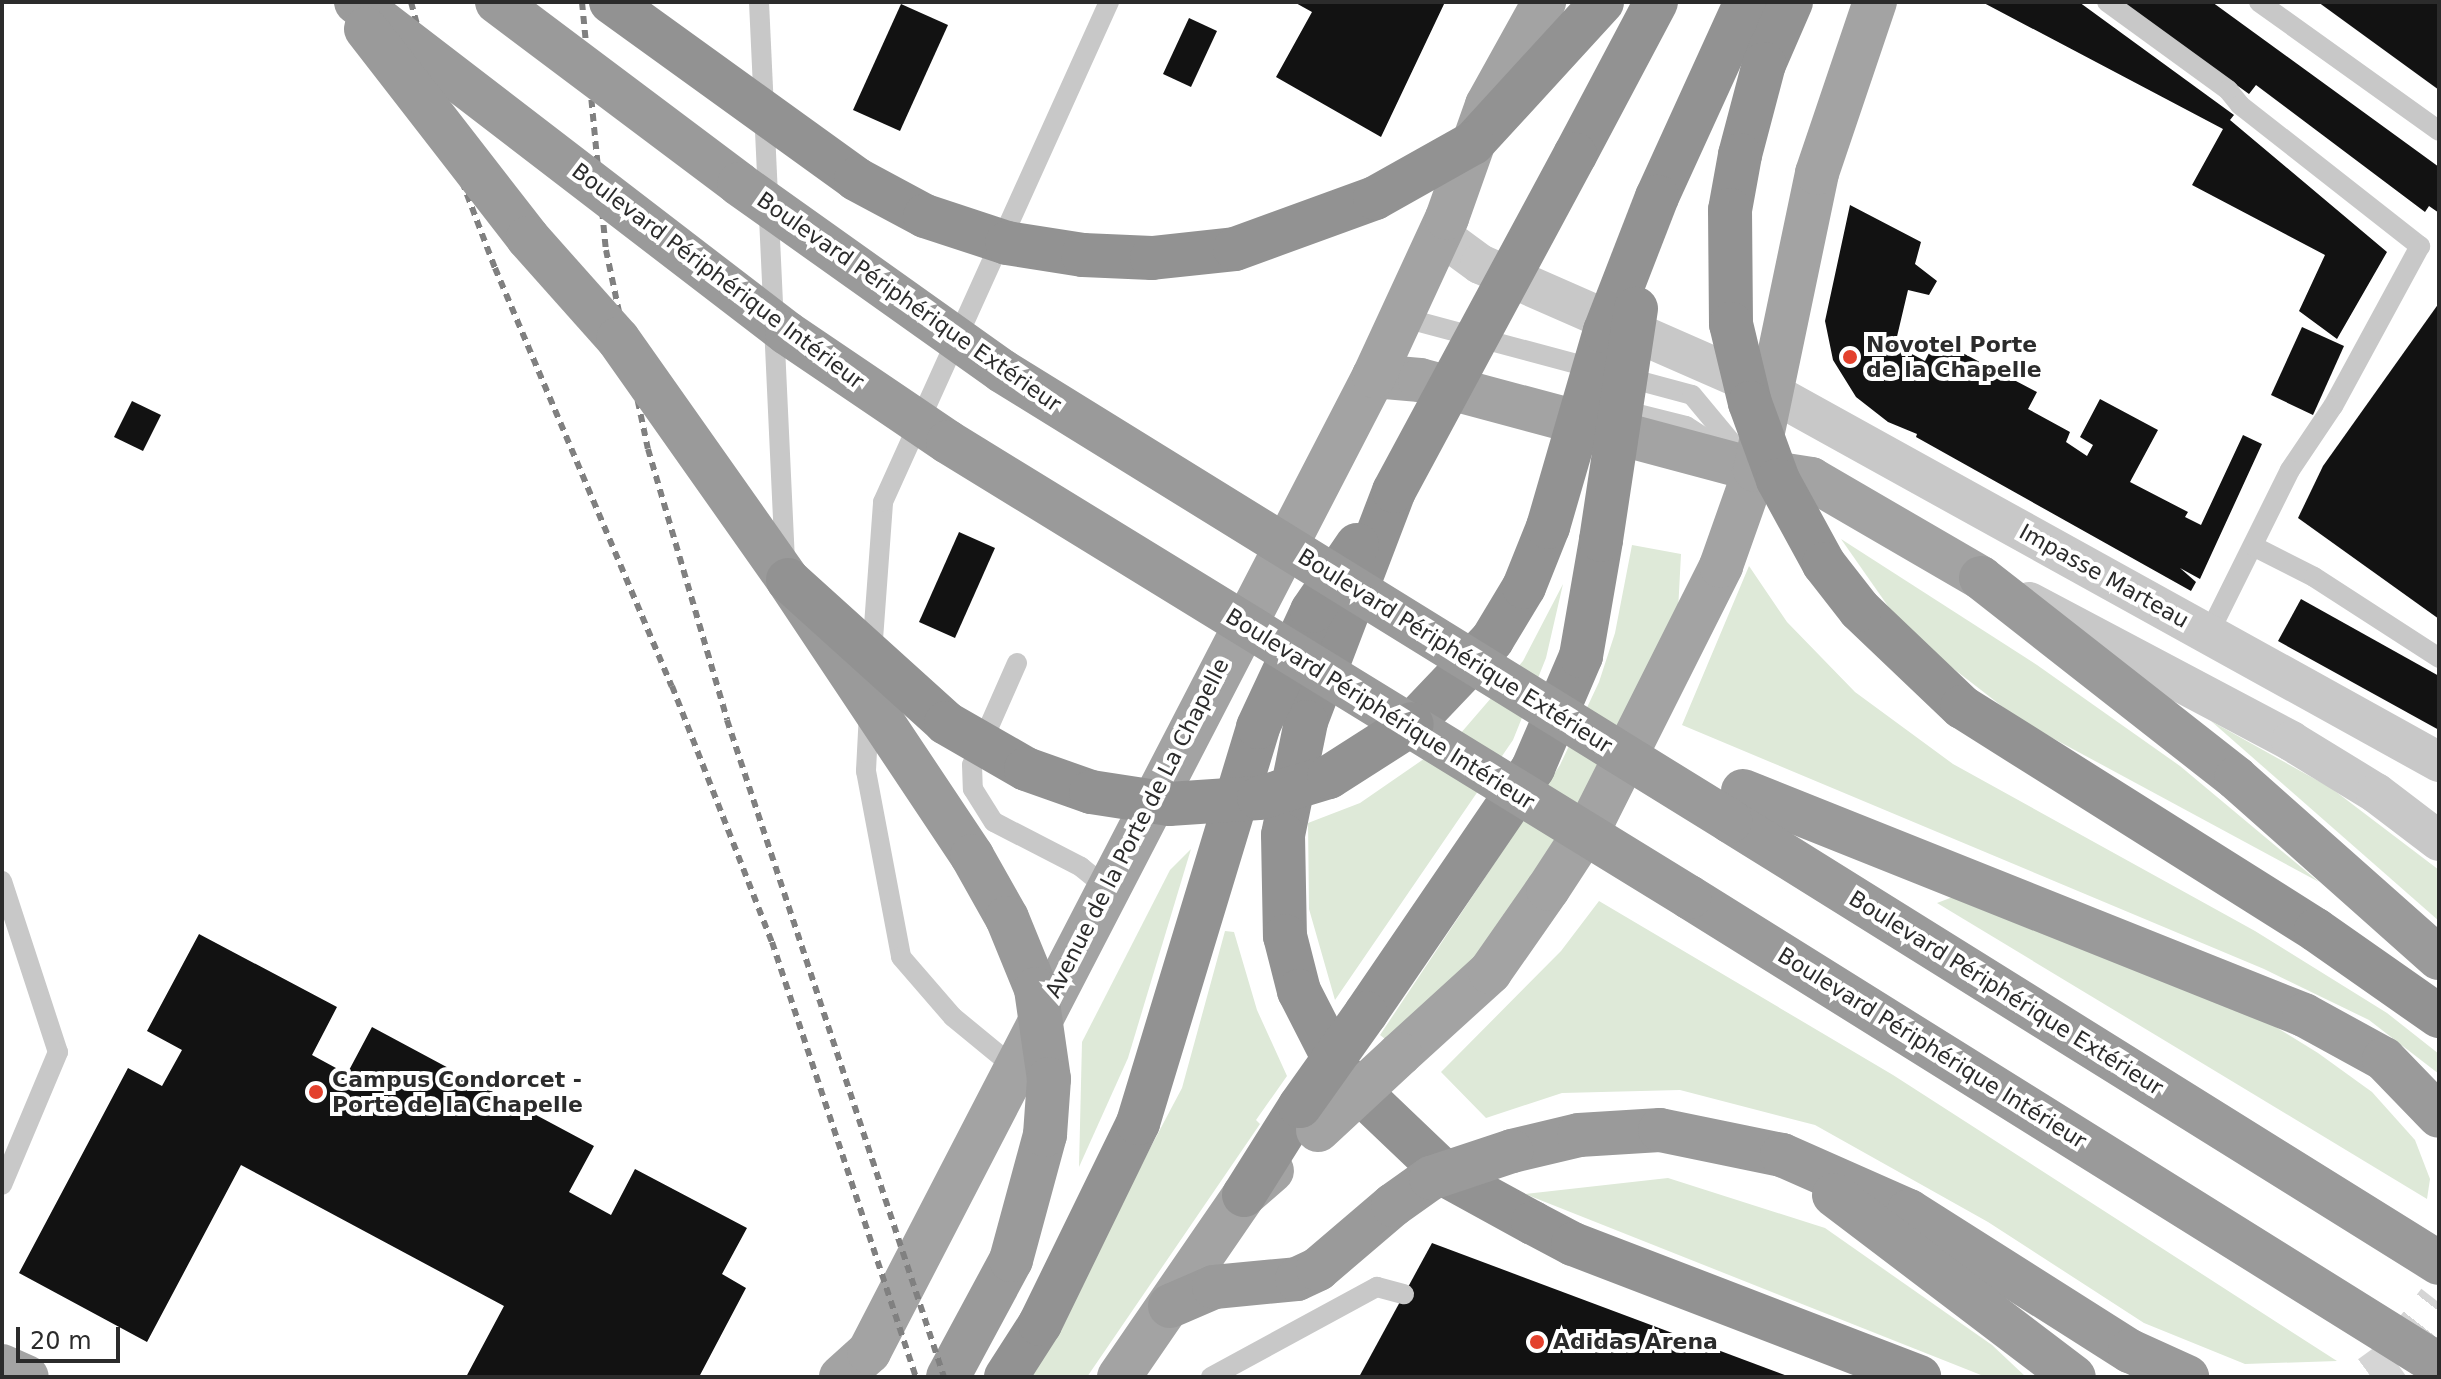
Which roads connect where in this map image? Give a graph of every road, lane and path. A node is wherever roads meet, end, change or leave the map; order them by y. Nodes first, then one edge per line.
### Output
1 (346, 2) edge
2 (356, 2) edge
3 (497, 2) edge
4 (611, 2) edge
5 (759, 2) edge
6 (1109, 2) edge
7 (1544, 2) edge
8 (1602, 2) edge
9 (1656, 2) edge
10 (1746, 2) edge
11 (1791, 2) edge
12 (1875, 2) edge
13 (2107, 2) edge
14 (2259, 2) edge
15 (2439, 131) edge
16 (1657, 197) junction
17 (1448, 211) junction
18 (1387, 348) junction
19 (1773, 375) junction
20 (1755, 470) junction
21 (1394, 491) junction
22 (2253, 546) junction
23 (1981, 578) junction
24 (788, 580) junction
25 (2209, 633) junction
26 (871, 658) junction
27 (2439, 658) edge
28 (1017, 663) dead end
29 (2439, 762) edge
30 (1737, 806) junction
31 (2439, 841) edge
32 (2, 881) edge
33 (1106, 887) junction
34 (2439, 958) edge
35 (2439, 1016) edge
36 (1015, 1068) junction
37 (2439, 1116) edge
38 (1309, 1118) junction
39 (1782, 1155) junction
40 (2, 1185) edge
41 (1244, 1195) joint
42 (2439, 1263) edge
43 (1404, 1294) dead end
44 (1170, 1306) junction
45 (2439, 1365) edge
46 (2, 1366) edge
47 (859, 1369) edge
48 (27, 1377) edge
49 (948, 1377) edge
50 (1006, 1377) edge
51 (1119, 1377) edge
52 (1211, 1377) edge
53 (1919, 1377) edge
54 (2074, 1377) edge
55 (2187, 1377) edge

1 - 24 highway, bridge
2 - 45 highway, Boulevard Périphérique Intérieur, bridge
3 - 30 highway, Boulevard Périphérique Extérieur, bridge
4 - 8 highway, bridge
5 - 26 lane
6 - 26 lane
7 - 17 main road, Avenue de la Porte de La Chapelle
9 - 21 highway, bridge
10 - 16 highway
11 - 35 highway, bridge
12 - 19 main road
13 - 22 lane
14 - 15 lane
16 - 24 highway, bridge
16 - 38 highway, bridge
17 - 18 main road, Avenue de la Porte de La Chapelle
17 - 19 street, Impasse Marteau
18 - 20 lane
18 - 20 main road
18 - 20 lane
18 - 33 main road, Avenue de la Porte de La Chapelle
19 - 20 main road
19 - 25 street, Impasse Marteau
20 - 23 main road
20 - 38 main road, bridge
21 - 50 highway
21 - 53 highway
22 - 25 lane
22 - 27 lane
23 - 31 street
23 - 34 highway
24 - 49 highway, bridge
25 - 29 street, Impasse Marteau
26 - 36 lane
28 - 33 lane
30 - 37 highway
30 - 42 highway, Boulevard Périphérique Extérieur
32 - 40 lane
33 - 36 main road, Avenue de la Porte de La Chapelle
36 - 47 main road, Avenue de la Porte de La Chapelle
38 - 41 highway
39 - 44 highway, bridge
39 - 54 highway
39 - 55 highway
41 - 44 main road
43 - 52 lane
44 - 51 main road
46 - 48 main road

